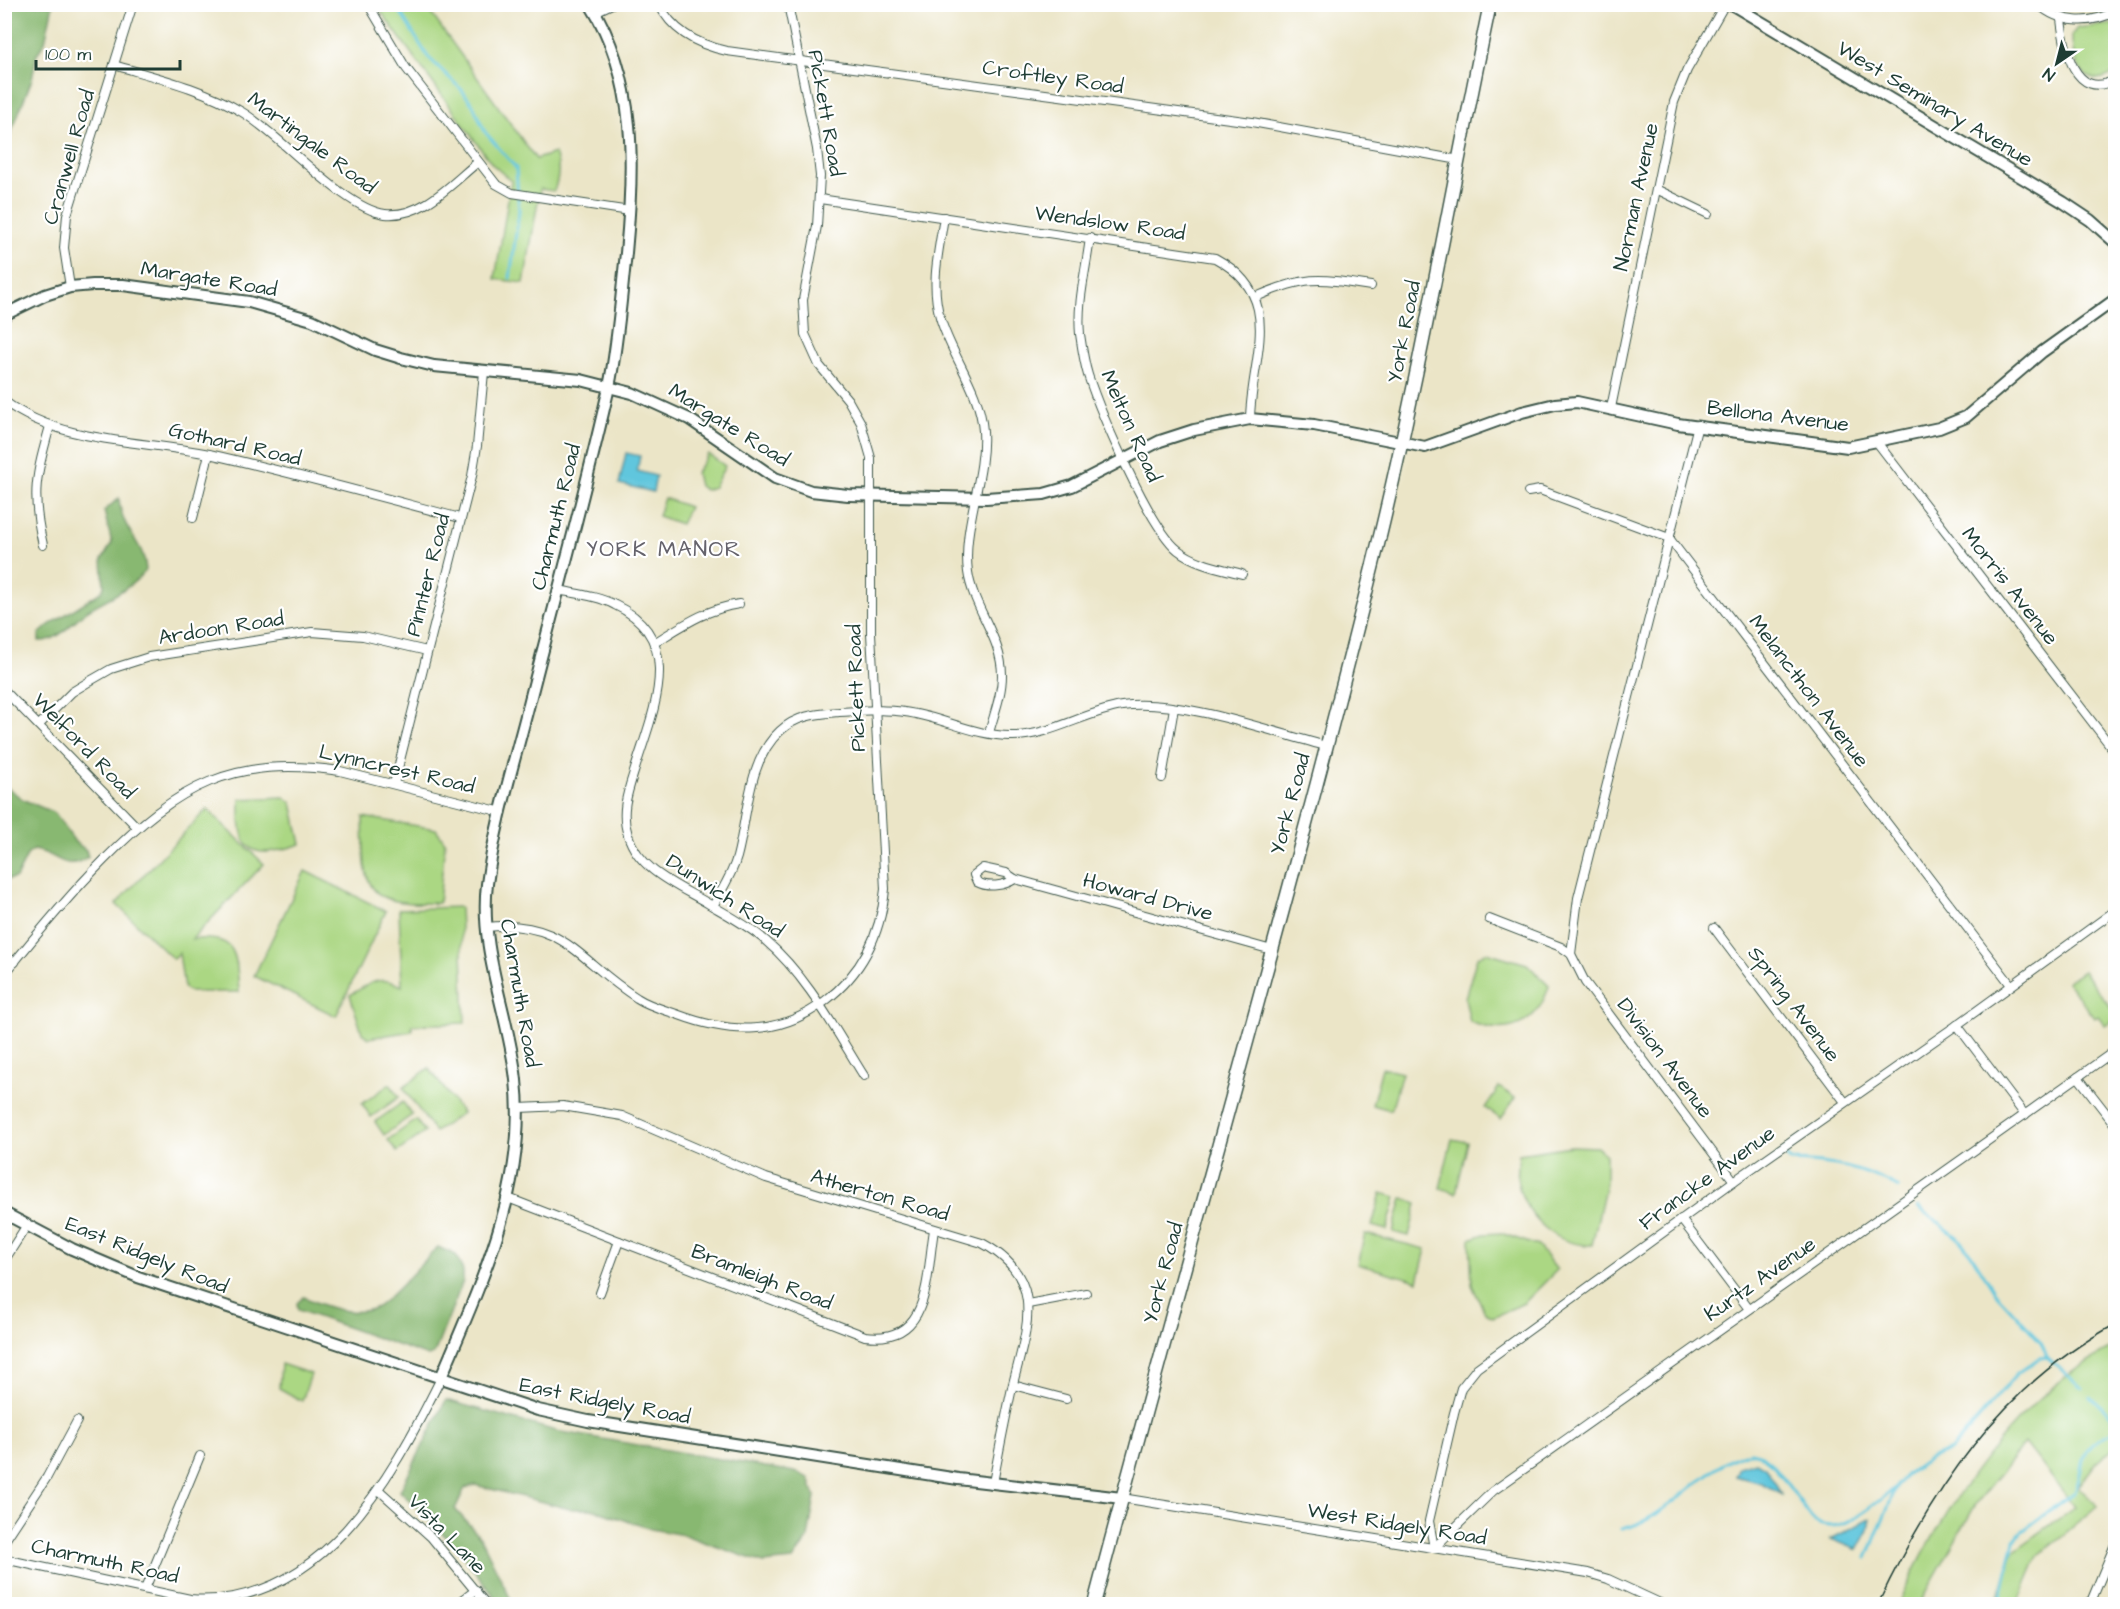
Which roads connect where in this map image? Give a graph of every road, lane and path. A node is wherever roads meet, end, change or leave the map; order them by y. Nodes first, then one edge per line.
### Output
1 (133, 4) edge
2 (368, 4) edge
3 (612, 4) edge
4 (659, 4) edge
5 (788, 4) edge
6 (1490, 4) edge
7 (1725, 4) edge
8 (1731, 4) edge
9 (2038, 4) edge
10 (592, 8) edge
11 (2115, 11) edge
12 (2061, 19) junction
13 (799, 61) junction
14 (114, 64) junction
15 (2115, 79) edge
16 (1459, 160) junction
17 (478, 162) junction
18 (1656, 189) junction
19 (820, 199) junction
20 (630, 211) junction
21 (1708, 214) dead end
22 (944, 217) junction
23 (1090, 238) junction
24 (2115, 243) edge
25 (1371, 286) dead end
26 (70, 287) junction
27 (1256, 297) junction
28 (2115, 298) edge
29 (4, 315) edge
30 (484, 372) junction
31 (609, 386) junction
32 (4, 402) edge
33 (1611, 408) junction
34 (1250, 419) junction
35 (50, 426) junction
36 (1698, 426) junction
37 (1876, 441) junction
38 (1401, 443) junction
39 (208, 454) junction
40 (1125, 459) junction
41 (1528, 492) dead end
42 (871, 496) junction
43 (975, 498) junction
44 (193, 518) dead end
45 (460, 518) junction
46 (1669, 538) junction
47 (43, 545) dead end
48 (1242, 574) dead end
49 (558, 590) junction
50 (739, 604) dead end
51 (654, 643) junction
52 (427, 651) junction
53 (4, 690) edge
54 (1174, 708) junction
55 (873, 710) junction
56 (39, 724) junction
57 (989, 733) junction
58 (1326, 746) junction
59 (2115, 753) edge
60 (1162, 778) dead end
61 (394, 784) junction
62 (502, 812) junction
63 (137, 827) junction
64 (1015, 879) junction
65 (713, 906) junction
66 (2115, 910) edge
67 (1489, 919) dead end
68 (487, 927) junction
69 (1714, 928) dead end
70 (1272, 950) junction
71 (1570, 954) junction
72 (4, 955) edge
73 (15, 962) junction
74 (4, 975) edge
75 (2011, 985) junction
76 (820, 1005) junction
77 (1957, 1025) junction
78 (2115, 1050) edge
79 (864, 1076) dead end
80 (2078, 1077) junction
81 (1845, 1101) junction
82 (519, 1108) junction
83 (2025, 1114) junction
84 (2115, 1126) edge
85 (1734, 1180) junction
86 (508, 1198) junction
87 (4, 1213) edge
88 (1681, 1219) junction
89 (27, 1226) junction
90 (934, 1230) junction
91 (619, 1241) junction
92 (4, 1261) edge
93 (600, 1293) dead end
94 (1086, 1293) dead end
95 (1028, 1304) junction
96 (1749, 1309) junction
97 (441, 1380) junction
98 (1013, 1385) junction
99 (1066, 1399) dead end
100 (77, 1421) dead end
101 (200, 1456) dead end
102 (993, 1483) junction
103 (380, 1491) junction
104 (1122, 1498) junction
105 (4, 1542) edge
106 (2115, 1542) edge
107 (1434, 1548) junction
108 (4, 1559) edge
109 (145, 1589) junction
110 (476, 1590) junction
111 (457, 1605) edge
112 (486, 1605) edge
113 (1094, 1605) edge
114 (1662, 1605) edge
115 (2091, 1605) edge

1 - 14 street, Cranwell Road
2 - 17 street
3 - 10 street
4 - 13 street, Croftley Road
5 - 13 street, Pickett Road
6 - 16 main road, York Road
7 - 18 street, Norman Avenue
8 - 24 street, West Seminary Avenue
9 - 12 street
10 - 20 street, Charmuth Road
11 - 12 street
12 - 15 street
13 - 16 street, Croftley Road
13 - 19 street, Pickett Road
14 - 17 street, Martingale Road
14 - 26 street, Cranwell Road
16 - 38 main road, York Road
17 - 20 street
18 - 21 street
18 - 33 street, Norman Avenue
19 - 22 street, Wendslow Road
19 - 42 street, Pickett Road
20 - 31 street, Charmuth Road
22 - 23 street, Wendslow Road
22 - 43 street
23 - 27 street, Wendslow Road
23 - 40 street, Melton Road
25 - 27 street
26 - 29 street, Margate Road
26 - 30 street, Margate Road
27 - 34 street, Wendslow Road
28 - 37 street, Bellona Avenue
30 - 31 street, Margate Road
30 - 45 street, Pinnter Road
31 - 42 street, Margate Road
31 - 49 street, Charmuth Road
32 - 35 street, Gothard Road
33 - 36 street, Bellona Avenue
33 - 38 street, Bellona Avenue
34 - 38 street, Margate Road
34 - 40 street, Margate Road
35 - 39 street, Gothard Road
35 - 47 street
36 - 37 street, Bellona Avenue
36 - 46 street
37 - 59 street, Morris Avenue
38 - 58 main road, York Road
39 - 44 street
39 - 45 street, Gothard Road
40 - 43 street, Margate Road
40 - 48 street, Melton Road
41 - 46 street
42 - 43 street, Margate Road
42 - 55 street, Pickett Road
43 - 57 street
45 - 52 street, Pinnter Road
46 - 71 street
46 - 75 street, Melancthon Avenue
49 - 51 street, Dunwich Road
49 - 62 street, Charmuth Road
50 - 51 street
51 - 65 street, Dunwich Road
52 - 56 street, Ardoon Road
52 - 61 street, Pinnter Road
53 - 56 street, Welford Road
54 - 57 street
54 - 58 street
54 - 60 street
55 - 57 street
55 - 65 street
55 - 76 street, Pickett Road
56 - 63 street, Welford Road
58 - 70 main road, York Road
61 - 62 street, Lynncrest Road
61 - 63 street, Lynncrest Road
62 - 68 street, Charmuth Road
63 - 73 street, Lynncrest Road
64 - 64 street, Howard Drive
64 - 70 street, Howard Drive
65 - 76 street, Dunwich Road
66 - 75 street, Francke Avenue
67 - 71 street
68 - 76 street, Pickett Road
68 - 82 street, Charmuth Road
69 - 81 street, Spring Avenue
70 - 104 main road, York Road
71 - 85 street, Division Avenue
72 - 73 street
73 - 74 street, Lynncrest Road
75 - 77 street, Francke Avenue
76 - 79 street, Dunwich Road
77 - 81 street, Francke Avenue
77 - 83 street
78 - 80 street, Kurtz Avenue
80 - 83 street, Kurtz Avenue
80 - 84 street
81 - 85 street, Francke Avenue
82 - 86 street, Charmuth Road
82 - 90 street, Atherton Road
83 - 96 street, Kurtz Avenue
85 - 88 street, Francke Avenue
86 - 91 street, Bramleigh Road
86 - 97 street, Charmuth Road
87 - 89 street, East Ridgely Road
88 - 96 street
88 - 107 street, Francke Avenue
89 - 92 street
89 - 97 street, East Ridgely Road
90 - 91 street, Bramleigh Road
90 - 95 street, Atherton Road
91 - 93 street
94 - 95 street
95 - 98 street, Atherton Road
96 - 107 street, Kurtz Avenue
97 - 102 street, East Ridgely Road
97 - 103 street, Charmuth Road
98 - 99 street
98 - 102 street, Atherton Road
100 - 105 street
101 - 109 street
102 - 104 street, East Ridgely Road
103 - 109 street, Charmuth Road
103 - 110 street, Vista Lane
104 - 107 street, West Ridgely Road
104 - 113 main road, York Road
106 - 115 street
107 - 114 street, West Ridgely Road
108 - 109 street, Charmuth Road
110 - 111 street
110 - 112 street, Vista Lane

